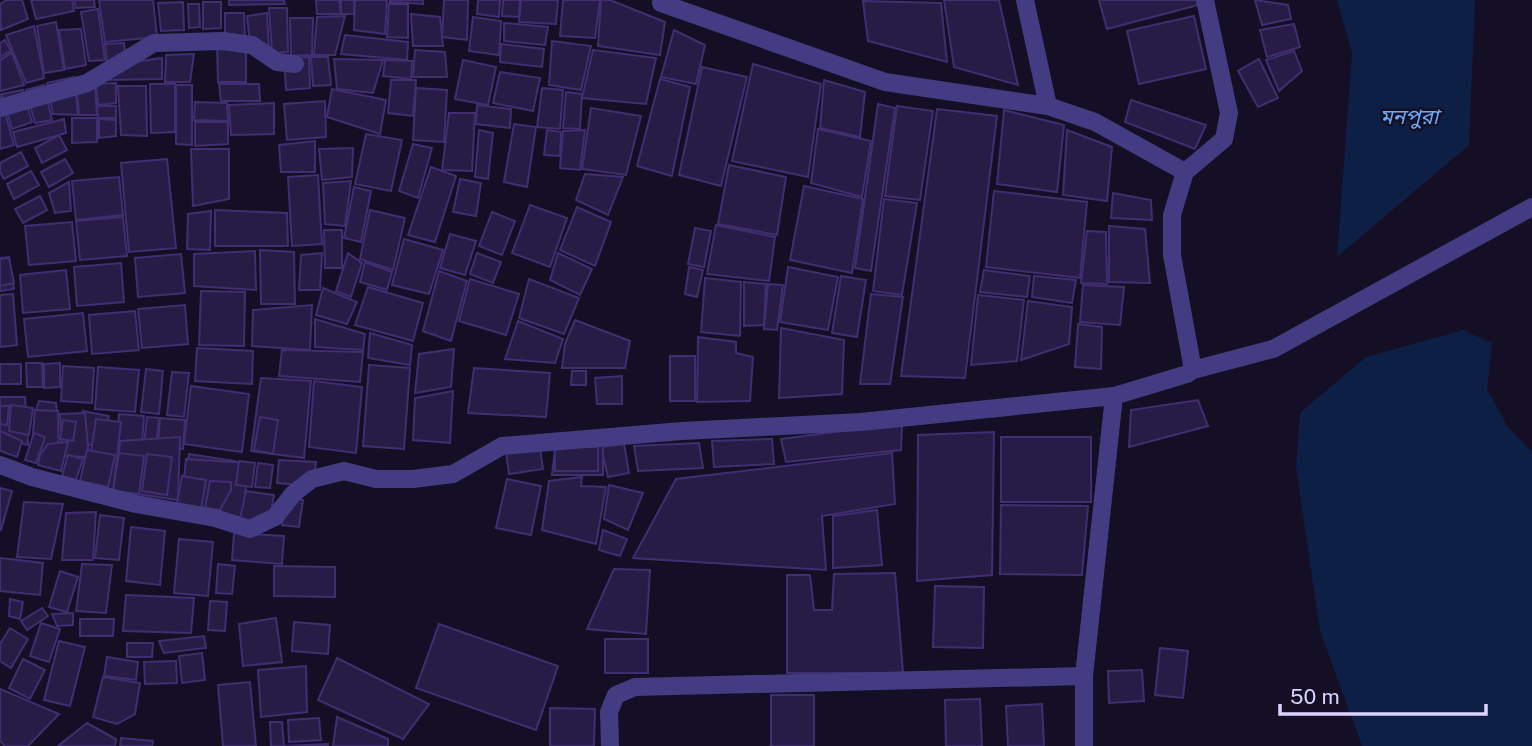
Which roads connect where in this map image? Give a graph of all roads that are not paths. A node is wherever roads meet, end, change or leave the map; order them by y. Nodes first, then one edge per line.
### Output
1 (1025, 0) edge
2 (1205, 0) edge
3 (661, 3) dead end
4 (295, 64) dead end
5 (1048, 106) junction
6 (0, 108) edge
7 (1185, 172) junction
8 (1532, 207) edge
9 (1193, 370) junction
10 (1114, 396) junction
11 (0, 465) edge
12 (1084, 676) junction
13 (610, 746) edge
14 (1084, 746) edge

1 - 5 street
2 - 7 street
3 - 5 street
4 - 6 street
5 - 7 street
7 - 9 street
8 - 9 street
9 - 10 street
10 - 11 street
10 - 12 street
12 - 13 street
12 - 14 street

